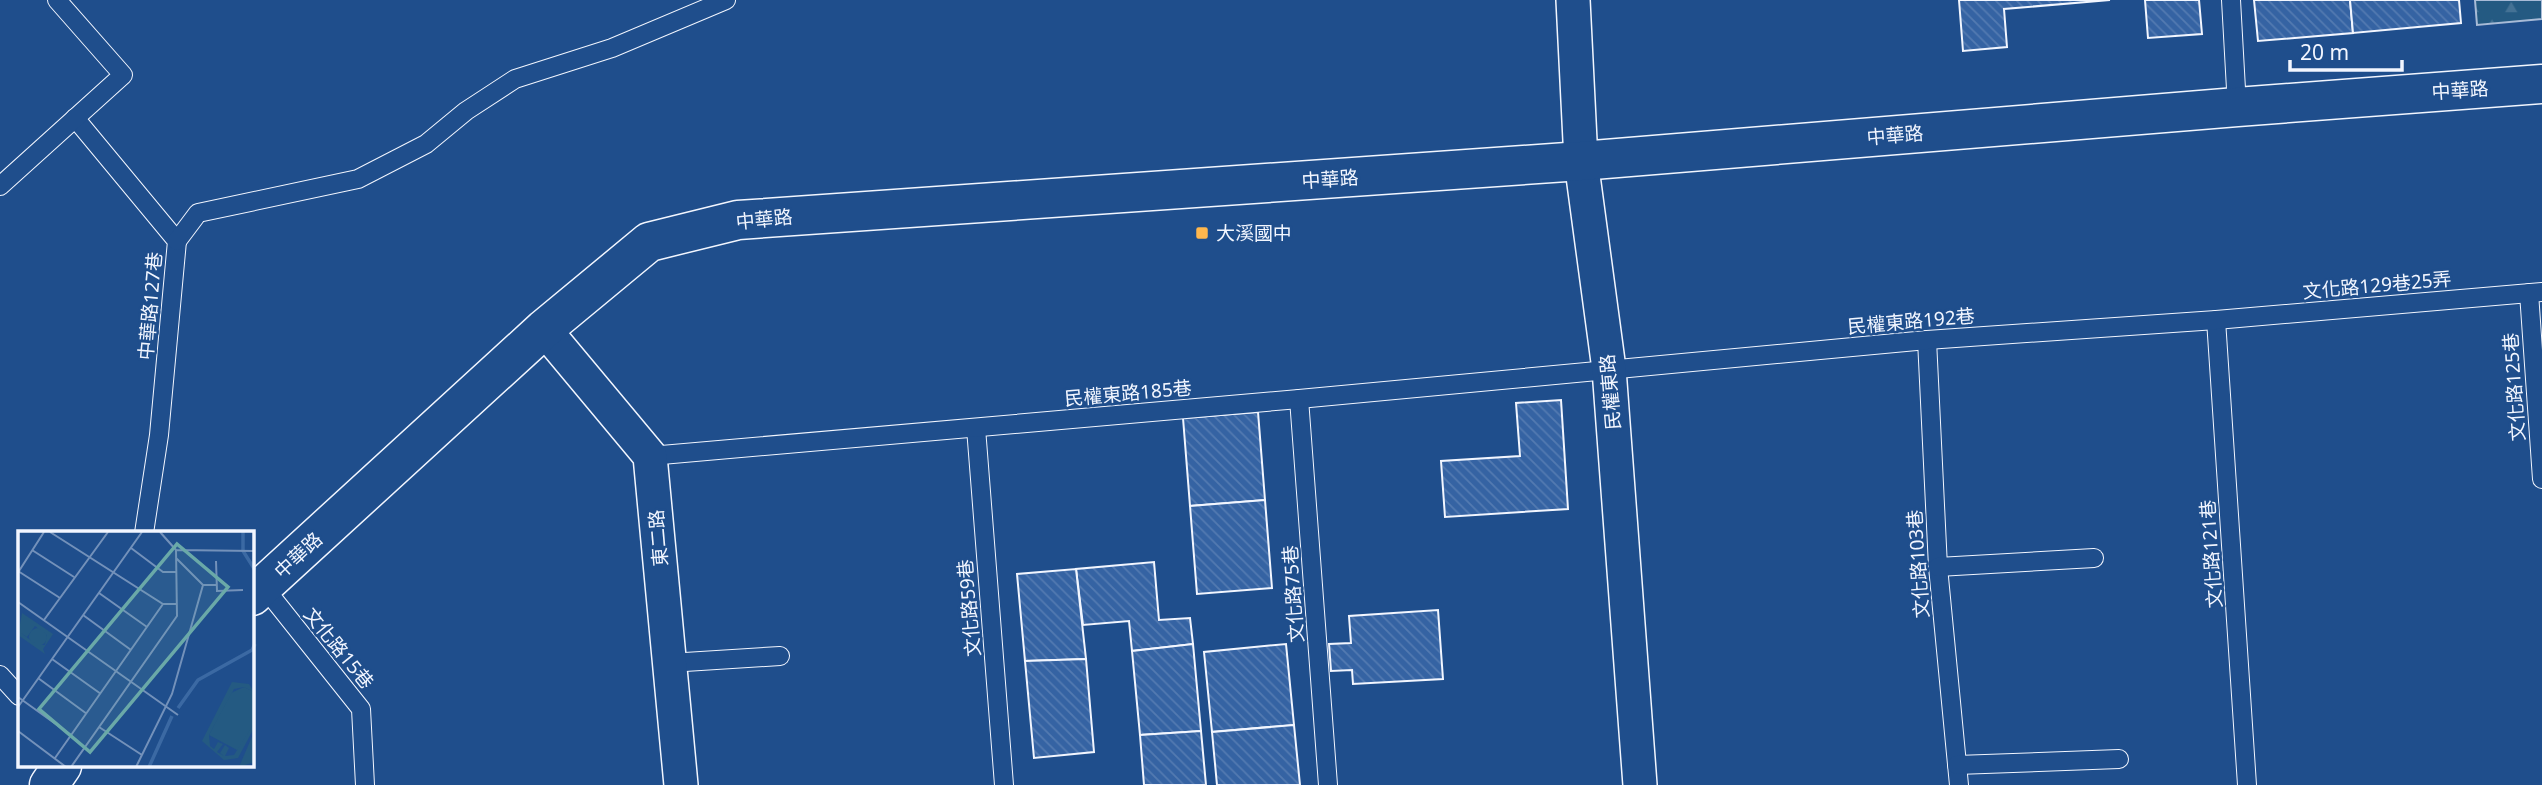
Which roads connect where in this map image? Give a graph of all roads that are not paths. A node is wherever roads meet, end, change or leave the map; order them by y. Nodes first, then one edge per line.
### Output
1 (57, 0) edge
2 (726, 0) edge
3 (1573, 0) edge
4 (2231, 0) edge
5 (2542, 84) edge
6 (2237, 107) junction
7 (75, 118) junction
8 (1581, 161) junction
9 (0, 186) edge
10 (177, 241) junction
11 (2535, 292) edge
12 (2216, 320) junction
13 (544, 329) junction
14 (1927, 340) junction
15 (1609, 369) junction
16 (1299, 400) junction
17 (976, 428) junction
18 (650, 456) junction
19 (2542, 479) edge
20 (144, 531) edge
21 (2094, 558) dead end
22 (1938, 567) junction
23 (258, 591) edge
24 (780, 656) dead end
25 (669, 663) junction
26 (0, 675) edge
27 (18, 695) edge
28 (2119, 759) dead end
29 (1957, 765) junction
30 (61, 768) edge
31 (49, 785) edge
32 (365, 785) edge
33 (681, 785) edge
34 (1004, 785) edge
35 (1328, 785) edge
36 (1640, 785) edge
37 (1959, 785) edge
38 (2247, 785) edge

1 - 7 lane
2 - 10 lane
3 - 8 street, 民權東路
4 - 6 lane
5 - 6 street, 中華路
6 - 8 street, 中華路
7 - 9 lane
7 - 10 lane, 中華路127巷
8 - 13 street, 中華路
8 - 15 street, 民權東路
10 - 20 lane, 中華路127巷
11 - 12 lane, 文化路129巷25弄
11 - 19 lane, 文化路125巷
12 - 14 lane, 民權東路192巷
12 - 38 lane, 文化路121巷
13 - 18 street
13 - 23 street, 中華路
14 - 15 lane, 民權東路192巷
14 - 22 lane, 文化路103巷
15 - 16 lane, 民權東路185巷
15 - 36 street, 民權東路
16 - 17 lane, 民權東路185巷
16 - 35 lane, 文化路75巷
17 - 18 lane, 民權東路185巷
17 - 34 lane, 文化路59巷
18 - 25 street, 東二路
21 - 22 lane
22 - 29 lane, 文化路103巷
23 - 32 lane, 文化路15巷
24 - 25 lane
25 - 33 street, 東二路
26 - 27 lane
28 - 29 lane
29 - 37 lane, 文化路103巷
30 - 31 street

